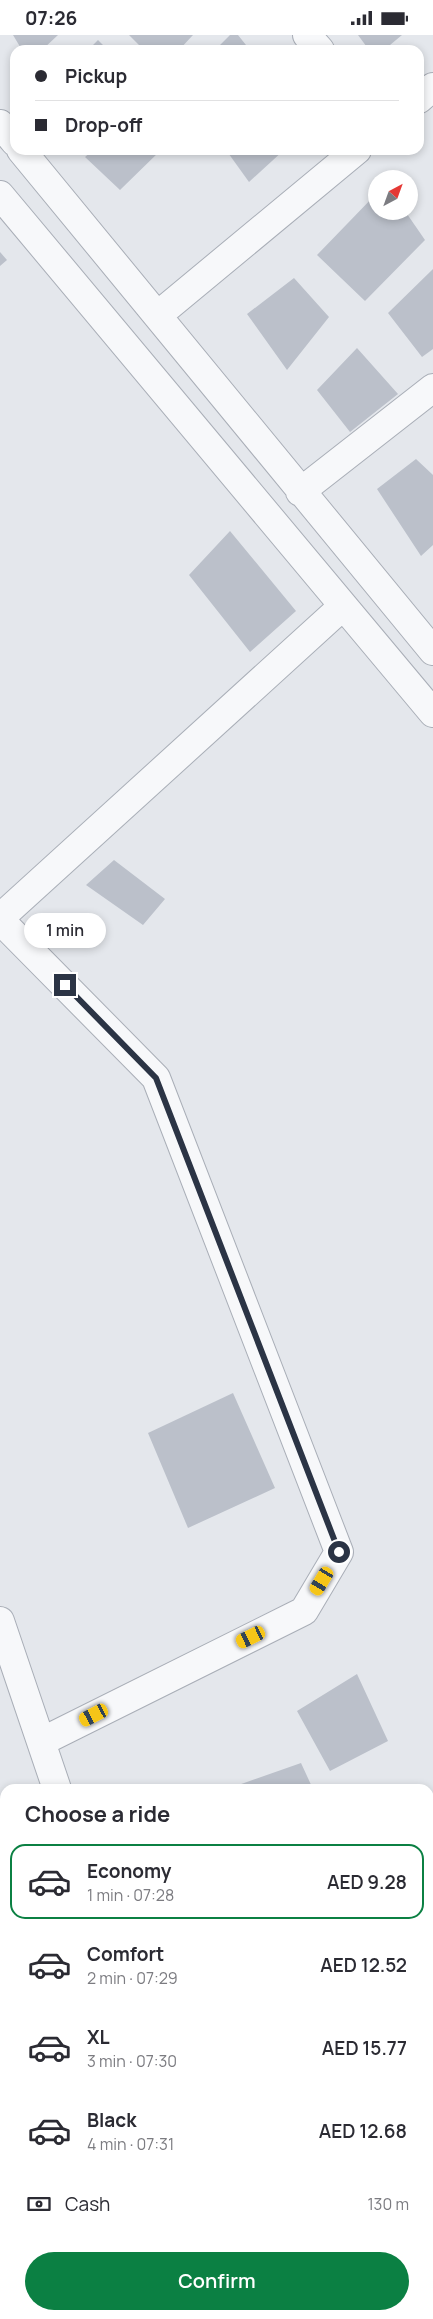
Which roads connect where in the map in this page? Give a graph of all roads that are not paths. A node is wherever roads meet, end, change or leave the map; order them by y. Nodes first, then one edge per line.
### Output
1 (306, 35) edge
2 (315, 45) edge
3 (0, 124) edge
4 (10, 136) edge
5 (25, 155) edge
6 (351, 155) edge
7 (0, 195) edge
8 (158, 315) junction
9 (433, 388) edge
10 (300, 492) junction
11 (343, 605) junction
12 (433, 651) edge
13 (433, 713) edge
14 (0, 919) edge
15 (0, 1621) edge
16 (41, 1741) junction
17 (56, 1784) edge

1 - 2 street
3 - 4 street
5 - 8 street
6 - 8 street
7 - 11 street
8 - 10 street
9 - 10 street
10 - 12 street
11 - 13 street
11 - 14 street
14 - 16 street
15 - 16 street
16 - 17 street

